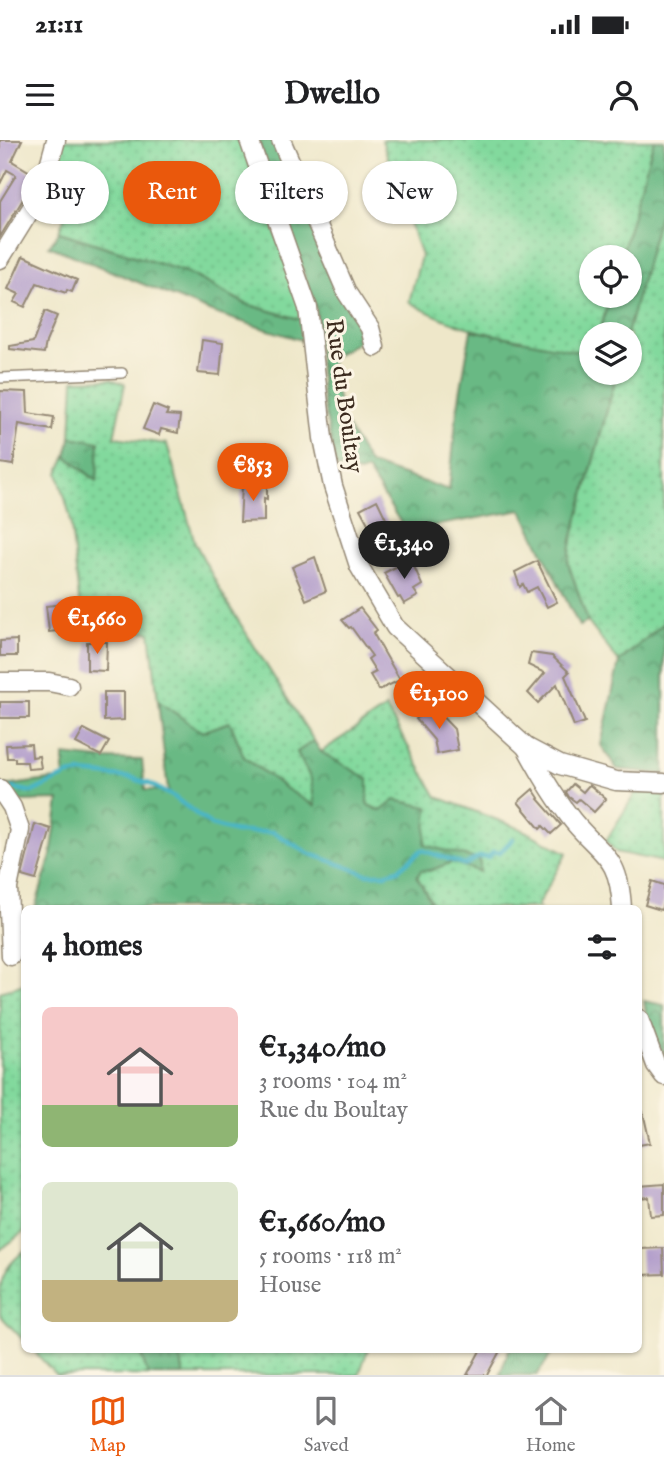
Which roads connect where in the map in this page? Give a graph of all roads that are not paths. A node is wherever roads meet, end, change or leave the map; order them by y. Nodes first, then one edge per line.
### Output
1 (56, 140) edge
2 (249, 140) edge
3 (281, 140) edge
4 (0, 259) edge
5 (376, 347) dead end
6 (122, 373) dead end
7 (0, 378) edge
8 (0, 682) edge
9 (69, 686) dead end
10 (526, 747) junction
11 (664, 783) edge
12 (0, 789) edge
13 (622, 905) edge
14 (11, 956) dead end
15 (642, 1027) edge
16 (664, 1076) edge

1 - 4 street
2 - 10 street, Rue du Boultay
3 - 5 street
6 - 7 lane
8 - 9 street
10 - 11 street, Rue du Boultay
10 - 13 street
12 - 14 street
15 - 16 street

